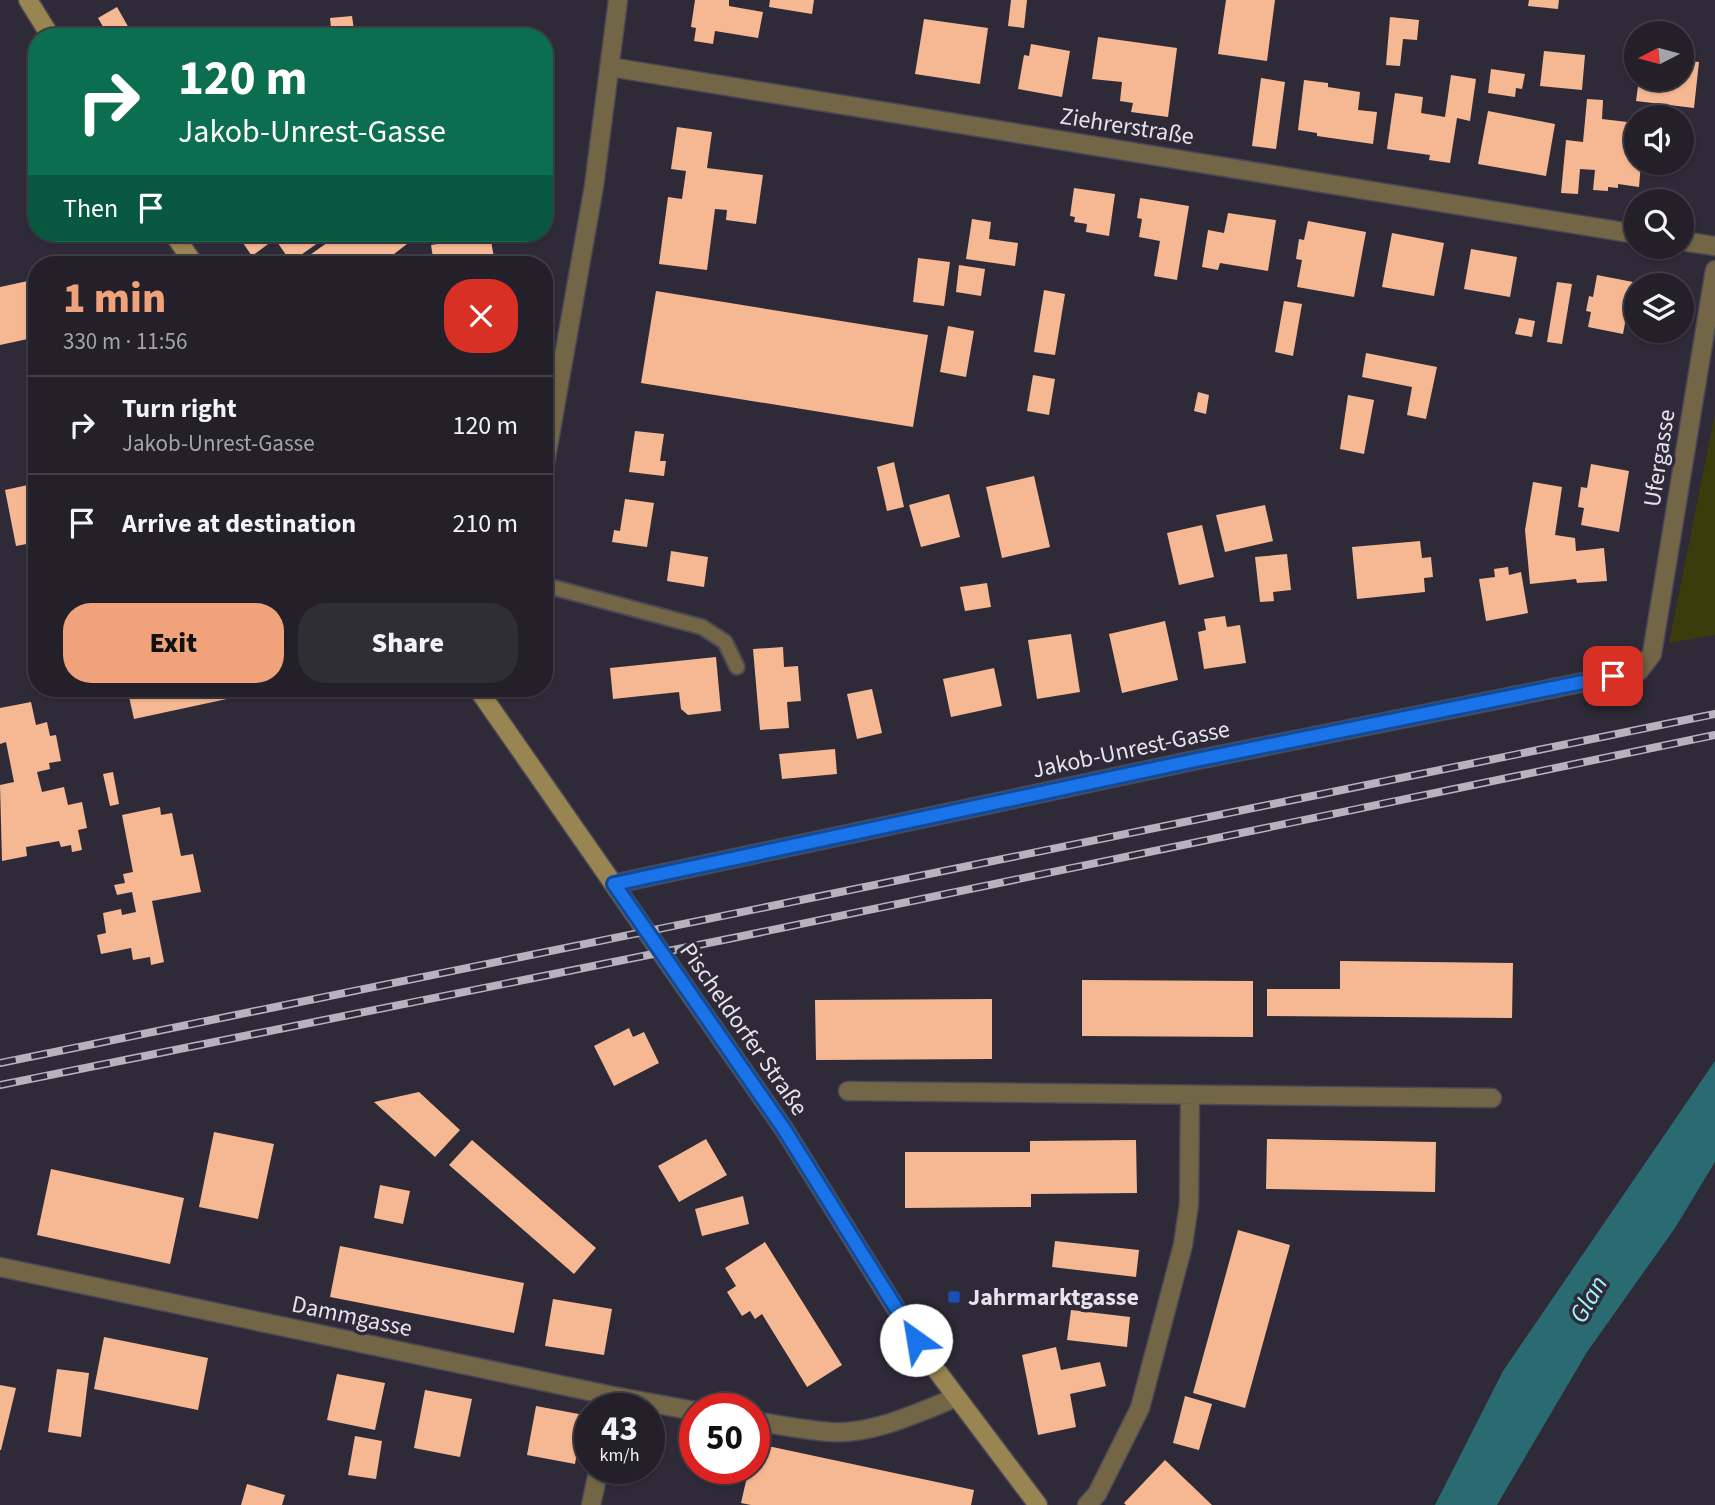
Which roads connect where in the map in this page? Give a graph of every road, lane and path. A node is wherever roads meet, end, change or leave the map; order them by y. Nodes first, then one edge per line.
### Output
1 (29, 0) edge
2 (618, 0) edge
3 (46, 28) edge
4 (610, 67) junction
5 (1624, 232) edge
6 (1694, 243) edge
7 (1715, 246) edge
8 (1715, 270) edge
9 (553, 419) edge
10 (553, 586) edge
11 (1652, 654) joint
12 (737, 667) dead end
13 (483, 697) edge
14 (614, 884) junction
15 (848, 1091) dead end
16 (1190, 1095) junction
17 (1492, 1098) dead end
18 (0, 1267) edge
19 (574, 1394) edge
20 (956, 1398) junction
21 (770, 1423) edge
22 (596, 1484) edge
23 (1035, 1504) edge
24 (591, 1505) edge
25 (1087, 1505) edge

1 - 3 main road
2 - 4 street
4 - 5 street, Ziehrerstraße
4 - 9 street
6 - 7 street
8 - 11 street, Ufergasse
10 - 12 lane
11 - 14 street, Jakob-Unrest-Gasse
13 - 14 main road, Pischeldorfer Straße
14 - 20 main road, Pischeldorfer Straße
15 - 16 street
16 - 17 street
16 - 25 street
18 - 19 street, Dammgasse
20 - 21 street
20 - 23 main road, Pischeldorfer Straße
22 - 24 street

